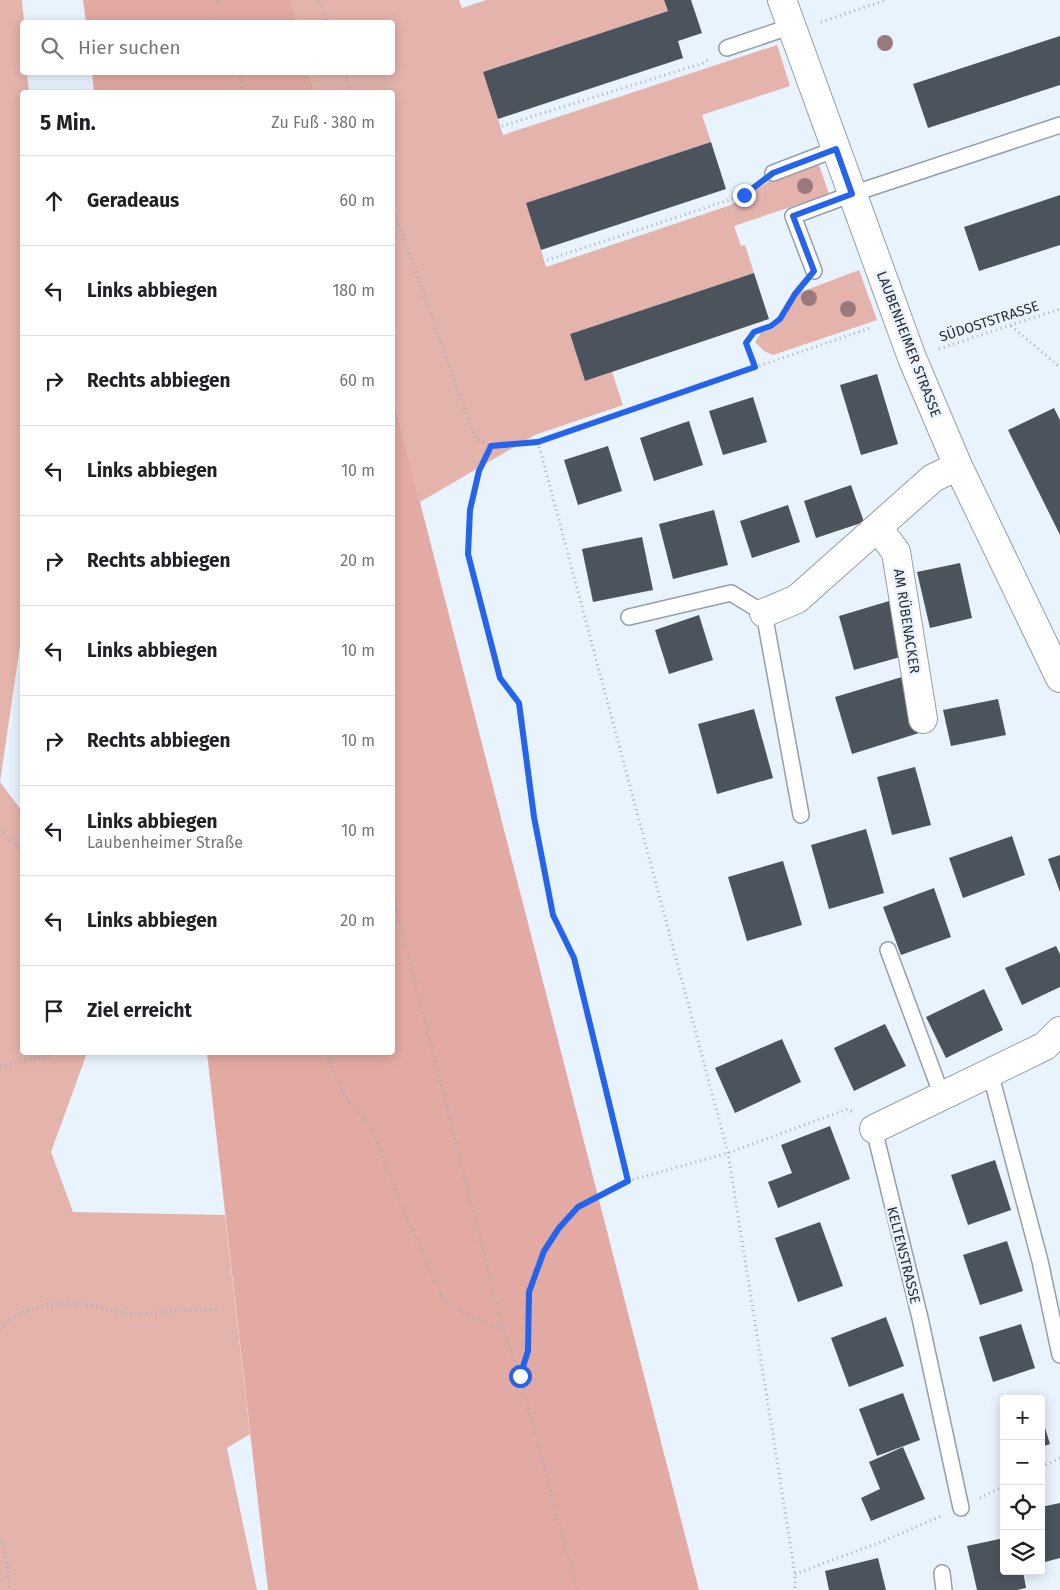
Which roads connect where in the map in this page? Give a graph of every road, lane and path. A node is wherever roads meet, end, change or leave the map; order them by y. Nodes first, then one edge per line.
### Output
1 (217, 0) edge
2 (319, 0) edge
3 (782, 0) edge
4 (886, 0) edge
5 (223, 20) edge
6 (326, 20) edge
7 (792, 29) junction
8 (727, 48) joint
9 (239, 75) edge
10 (346, 75) edge
11 (243, 90) edge
12 (351, 90) edge
13 (1060, 125) edge
14 (502, 126) dead end
15 (836, 149) junction
16 (773, 173) joint
17 (852, 194) junction
18 (395, 214) edge
19 (547, 260) dead end
20 (814, 271) joint
21 (1060, 309) edge
22 (897, 319) junction
23 (1011, 326) junction
24 (936, 350) dead end
25 (755, 367) junction
26 (1060, 367) edge
27 (538, 442) junction
28 (491, 446) junction
29 (958, 466) junction
30 (878, 528) junction
31 (764, 613) junction
32 (629, 617) dead end
33 (1060, 678) edge
34 (923, 719) dead end
35 (802, 816) dead end
36 (0, 830) edge
37 (20, 850) edge
38 (395, 903) edge
39 (888, 950) dead end
40 (1060, 1031) edge
41 (50, 1055) edge
42 (328, 1055) edge
43 (0, 1067) edge
44 (990, 1072) junction
45 (942, 1096) junction
46 (874, 1129) junction
47 (728, 1153) junction
48 (628, 1181) junction
49 (218, 1309) dead end
50 (503, 1329) junction
51 (0, 1331) edge
52 (1060, 1354) edge
53 (520, 1376) junction
54 (1060, 1458) edge
55 (1045, 1466) edge
56 (1000, 1488) edge
57 (961, 1508) junction
58 (0, 1538) edge
59 (942, 1573) dead end
60 (794, 1574) junction
61 (10, 1590) edge
62 (576, 1590) edge
63 (795, 1590) edge
64 (944, 1590) edge

1 - 5 path
2 - 6 path
3 - 7 street, LAUBENHEIMER STRASSE
4 - 7 path
7 - 8 lane
7 - 15 street, LAUBENHEIMER STRASSE
8 - 14 path
9 - 11 path
10 - 12 path
13 - 17 lane
15 - 16 lane
15 - 17 street, LAUBENHEIMER STRASSE
16 - 19 path
17 - 20 lane
17 - 22 street, LAUBENHEIMER STRASSE
18 - 28 path
20 - 25 path
21 - 23 path, SÜDOSTSTRASSE
22 - 25 path
22 - 29 street, LAUBENHEIMER STRASSE
23 - 24 path, SÜDOSTSTRASSE
23 - 26 path
25 - 27 path
27 - 28 path
27 - 47 path
28 - 48 path
29 - 30 street
29 - 33 street, LAUBENHEIMER STRASSE
30 - 31 street
30 - 34 street, AM RÜBENACKER
31 - 32 lane
31 - 35 lane
36 - 37 path
38 - 50 path
39 - 45 lane
40 - 44 street
41 - 43 path
42 - 50 path
44 - 45 street
44 - 52 lane
45 - 46 street
46 - 47 path
46 - 57 lane, KELTENSTRASSE
47 - 48 path
47 - 60 path
48 - 53 path
49 - 51 path
50 - 53 path
53 - 62 path
54 - 55 path
56 - 57 path
57 - 60 path
58 - 61 path
59 - 64 lane
60 - 63 path

